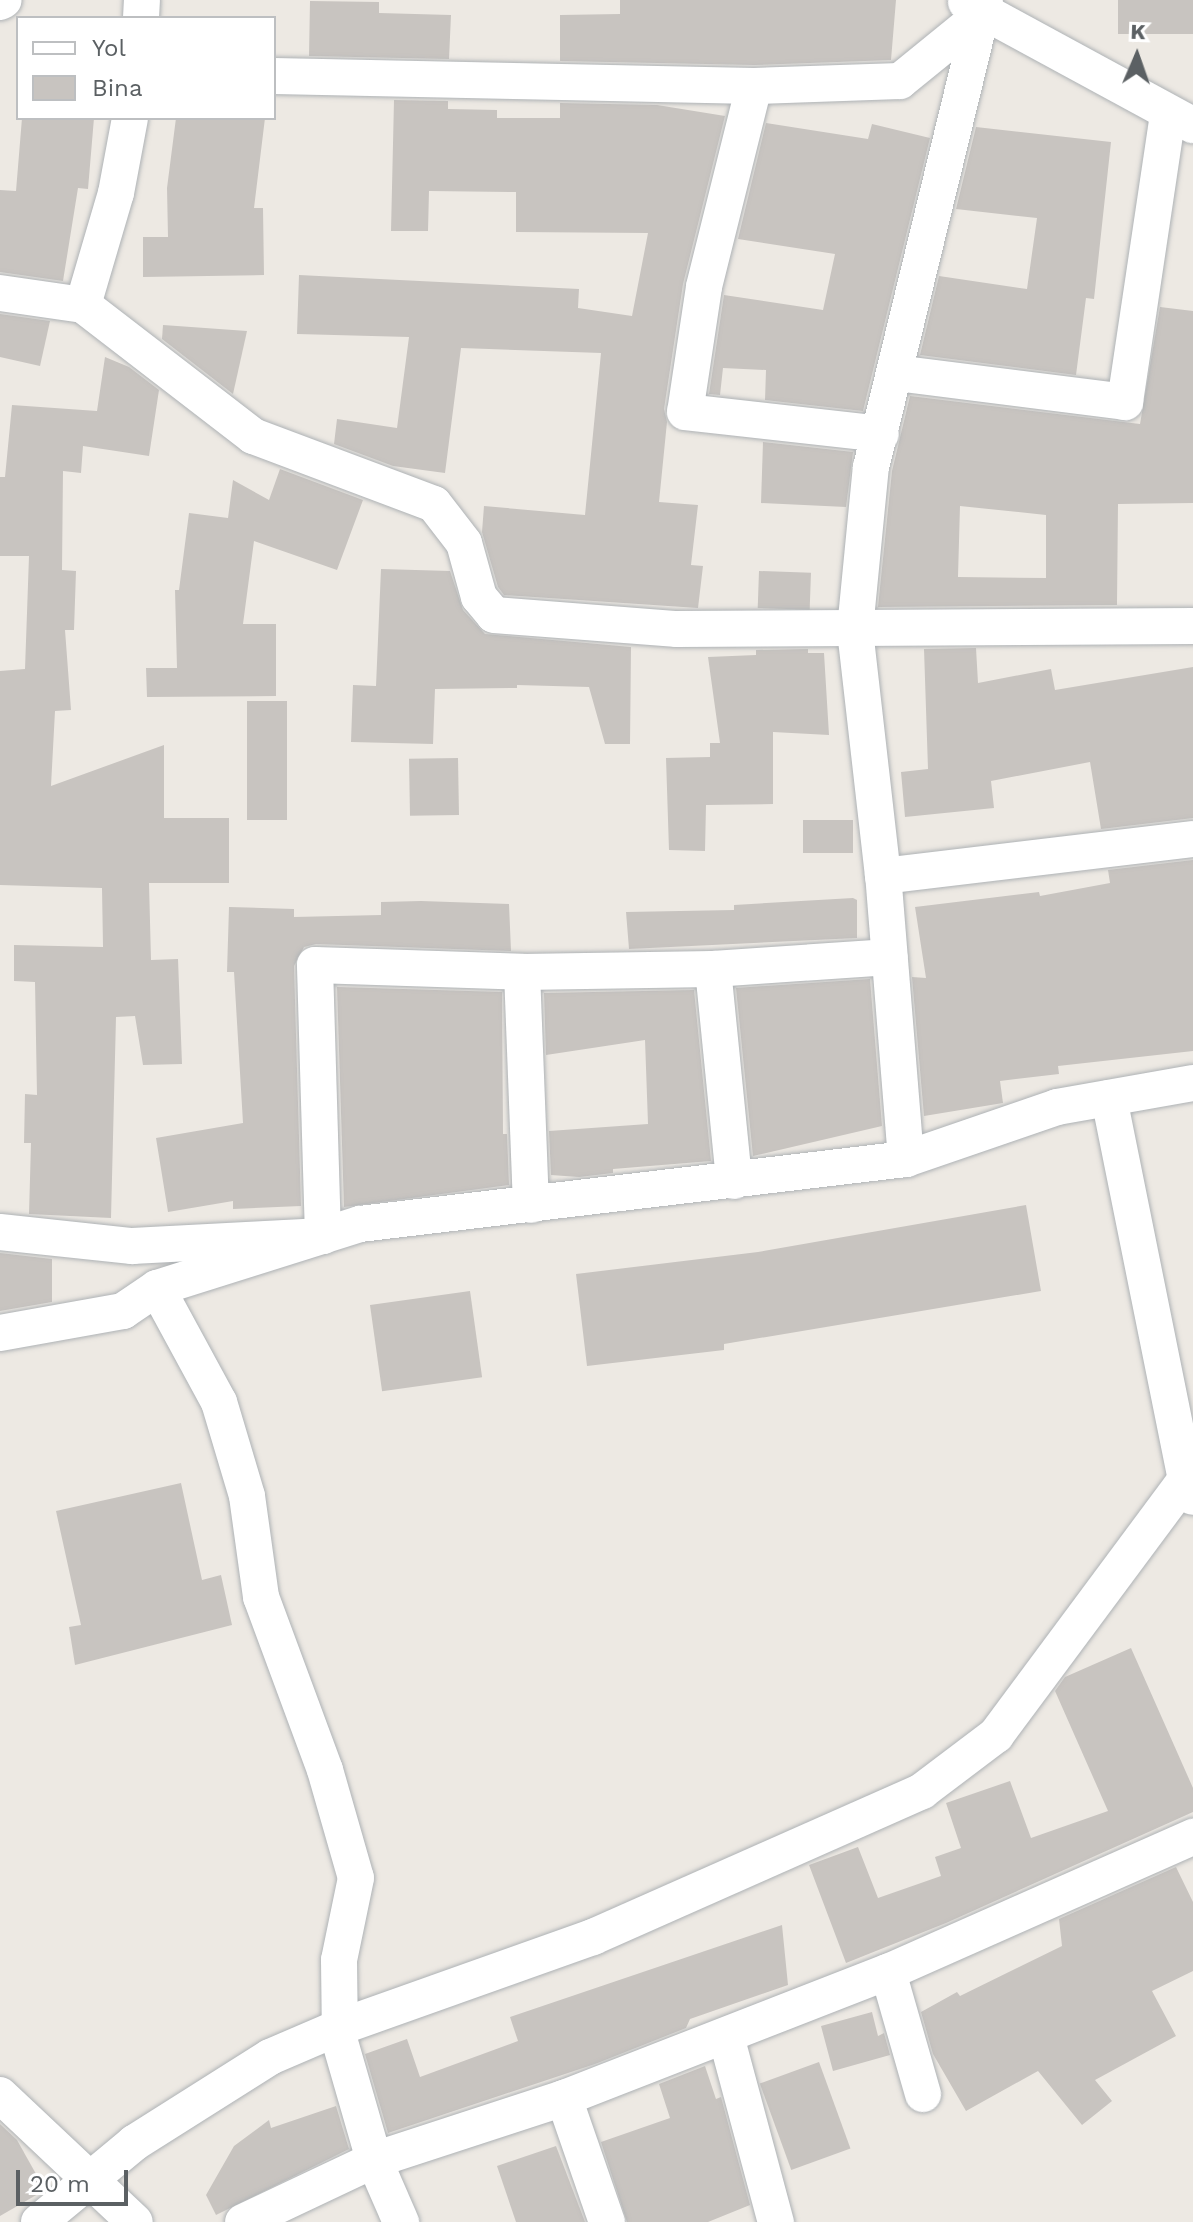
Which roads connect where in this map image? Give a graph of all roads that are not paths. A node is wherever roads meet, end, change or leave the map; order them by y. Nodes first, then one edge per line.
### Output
1 (977, 4) edge
2 (276, 76) edge
3 (754, 86) junction
4 (130, 120) edge
5 (1181, 120) edge
6 (0, 293) edge
7 (83, 305) junction
8 (896, 373) junction
9 (881, 434) junction
10 (1193, 626) edge
11 (855, 629) junction
12 (1193, 839) edge
13 (883, 876) junction
14 (890, 957) junction
15 (713, 969) junction
16 (522, 972) junction
17 (1193, 1083) edge
18 (1109, 1098) junction
19 (906, 1159) junction
20 (734, 1181) junction
21 (531, 1205) junction
22 (0, 1232) edge
23 (323, 1236) junction
24 (157, 1288) junction
25 (0, 1333) edge
26 (1190, 1488) edge
27 (1193, 1837) edge
28 (888, 1972) junction
29 (340, 2027) junction
30 (726, 2036) junction
31 (923, 2094) dead end
32 (0, 2095) edge
33 (564, 2098) junction
34 (374, 2160) junction
35 (91, 2180) junction
36 (39, 2222) edge
37 (135, 2222) edge
38 (243, 2222) edge
39 (401, 2222) edge
40 (607, 2222) edge
41 (776, 2222) edge

1 - 3 street
1 - 5 street
1 - 8 street
2 - 3 street
3 - 9 street
4 - 7 street
5 - 8 street
6 - 7 street
7 - 11 street
8 - 9 street
9 - 11 street
10 - 11 street
11 - 13 street
12 - 13 street
13 - 14 street
14 - 15 street
14 - 19 street
15 - 16 street
15 - 20 street
16 - 21 street
16 - 23 street
17 - 18 street
18 - 19 street
18 - 26 street
19 - 20 street
20 - 21 street
21 - 23 street
22 - 23 street
23 - 24 street
24 - 25 street
24 - 29 street
26 - 29 street
27 - 28 street
28 - 30 street
28 - 31 street
29 - 34 street
29 - 35 street
30 - 33 street
30 - 41 street
32 - 35 street
33 - 34 street
33 - 40 street
34 - 38 street
34 - 39 street
35 - 36 street
35 - 37 street

